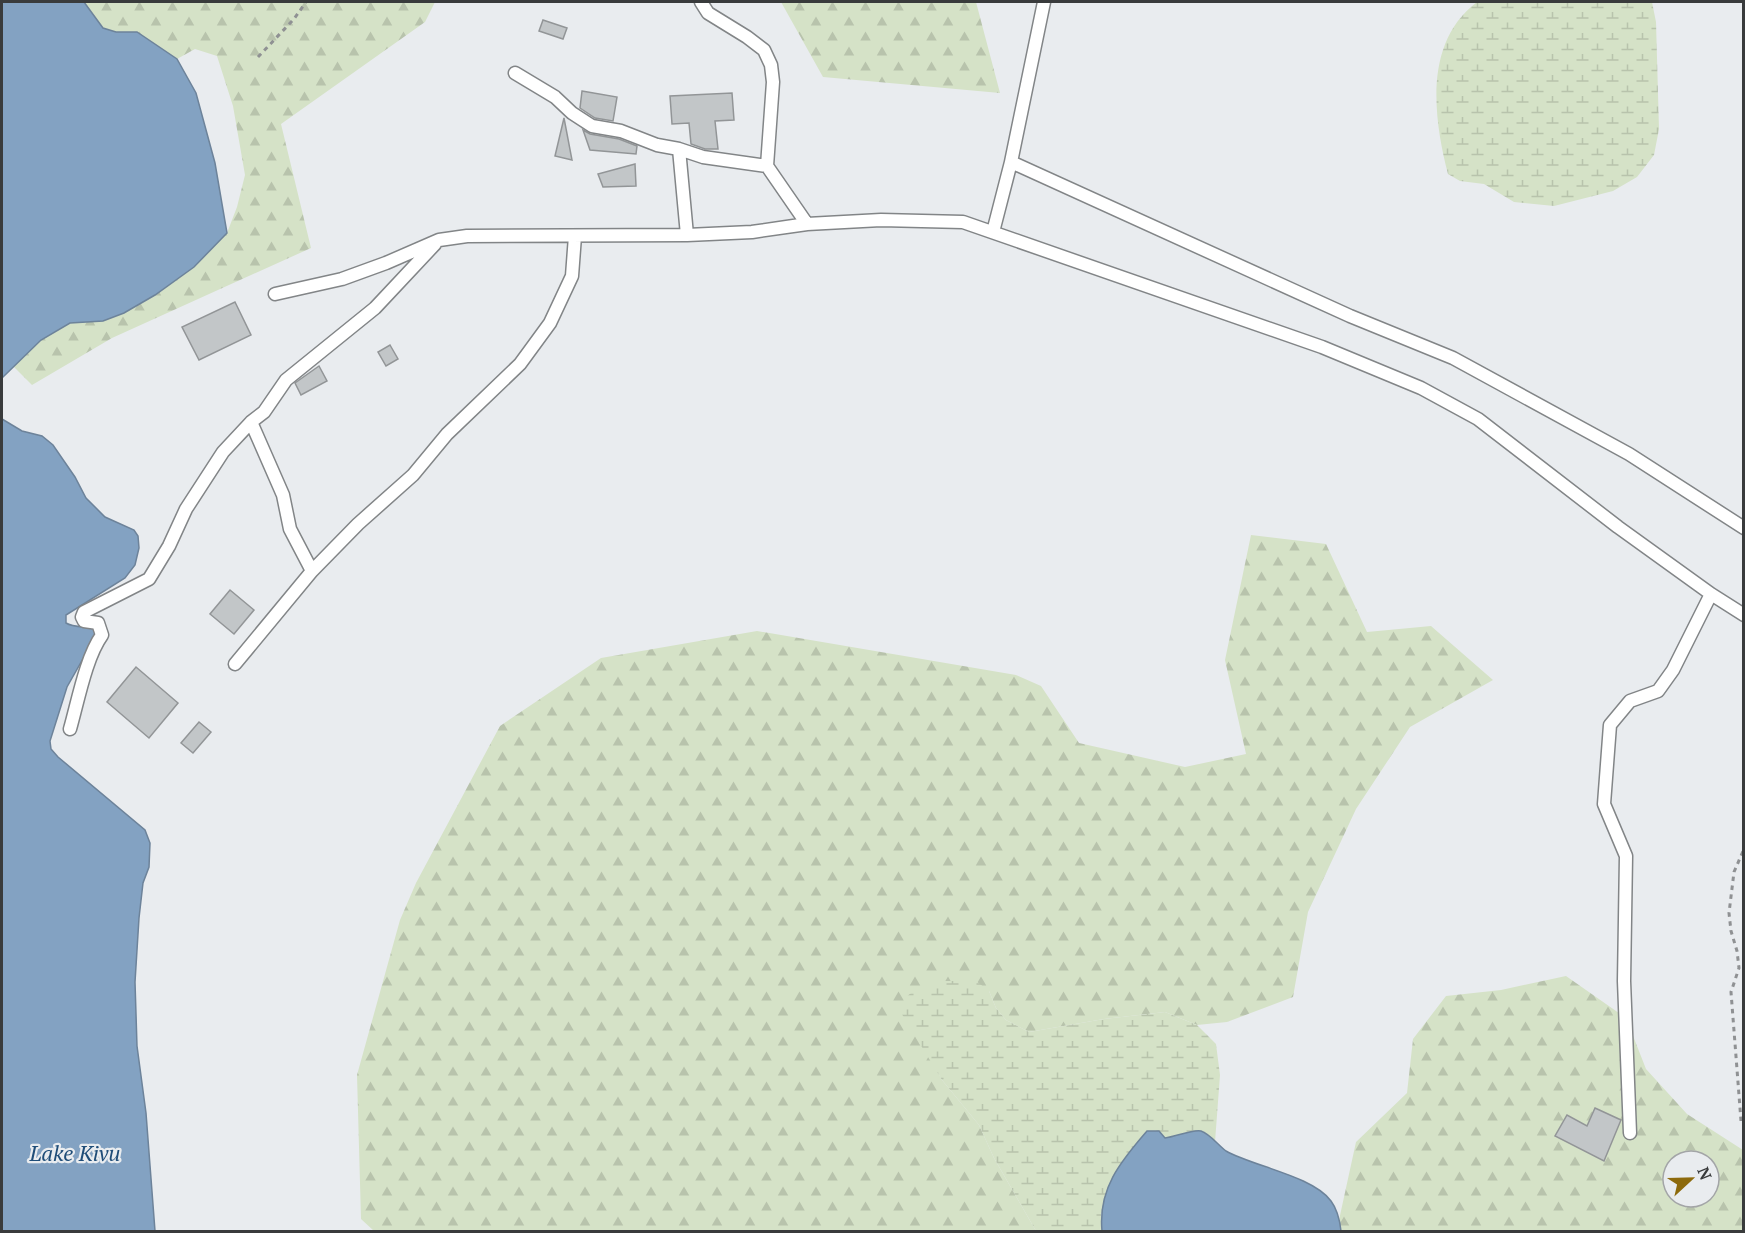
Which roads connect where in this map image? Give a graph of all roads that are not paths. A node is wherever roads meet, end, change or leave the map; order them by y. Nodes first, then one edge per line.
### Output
1 (701, 2) edge
2 (1044, 2) edge
3 (515, 73) dead end
4 (679, 149) junction
5 (1011, 162) junction
6 (767, 166) junction
7 (807, 224) junction
8 (993, 232) junction
9 (687, 235) junction
10 (575, 236) junction
11 (439, 240) junction
12 (275, 294) dead end
13 (251, 422) junction
14 (1743, 528) edge
15 (312, 571) junction
16 (1711, 594) junction
17 (1743, 615) edge
18 (235, 664) dead end
19 (70, 729) dead end
20 (1630, 1133) dead end

1 - 6 street
2 - 5 street
3 - 4 street
4 - 6 street
4 - 9 street
5 - 8 street
5 - 14 street
6 - 7 street
7 - 8 street
7 - 9 street
8 - 16 street
9 - 10 street
10 - 11 street
10 - 15 street
11 - 12 street
11 - 13 street
13 - 15 street
13 - 19 street
15 - 18 street
16 - 17 street
16 - 20 street

